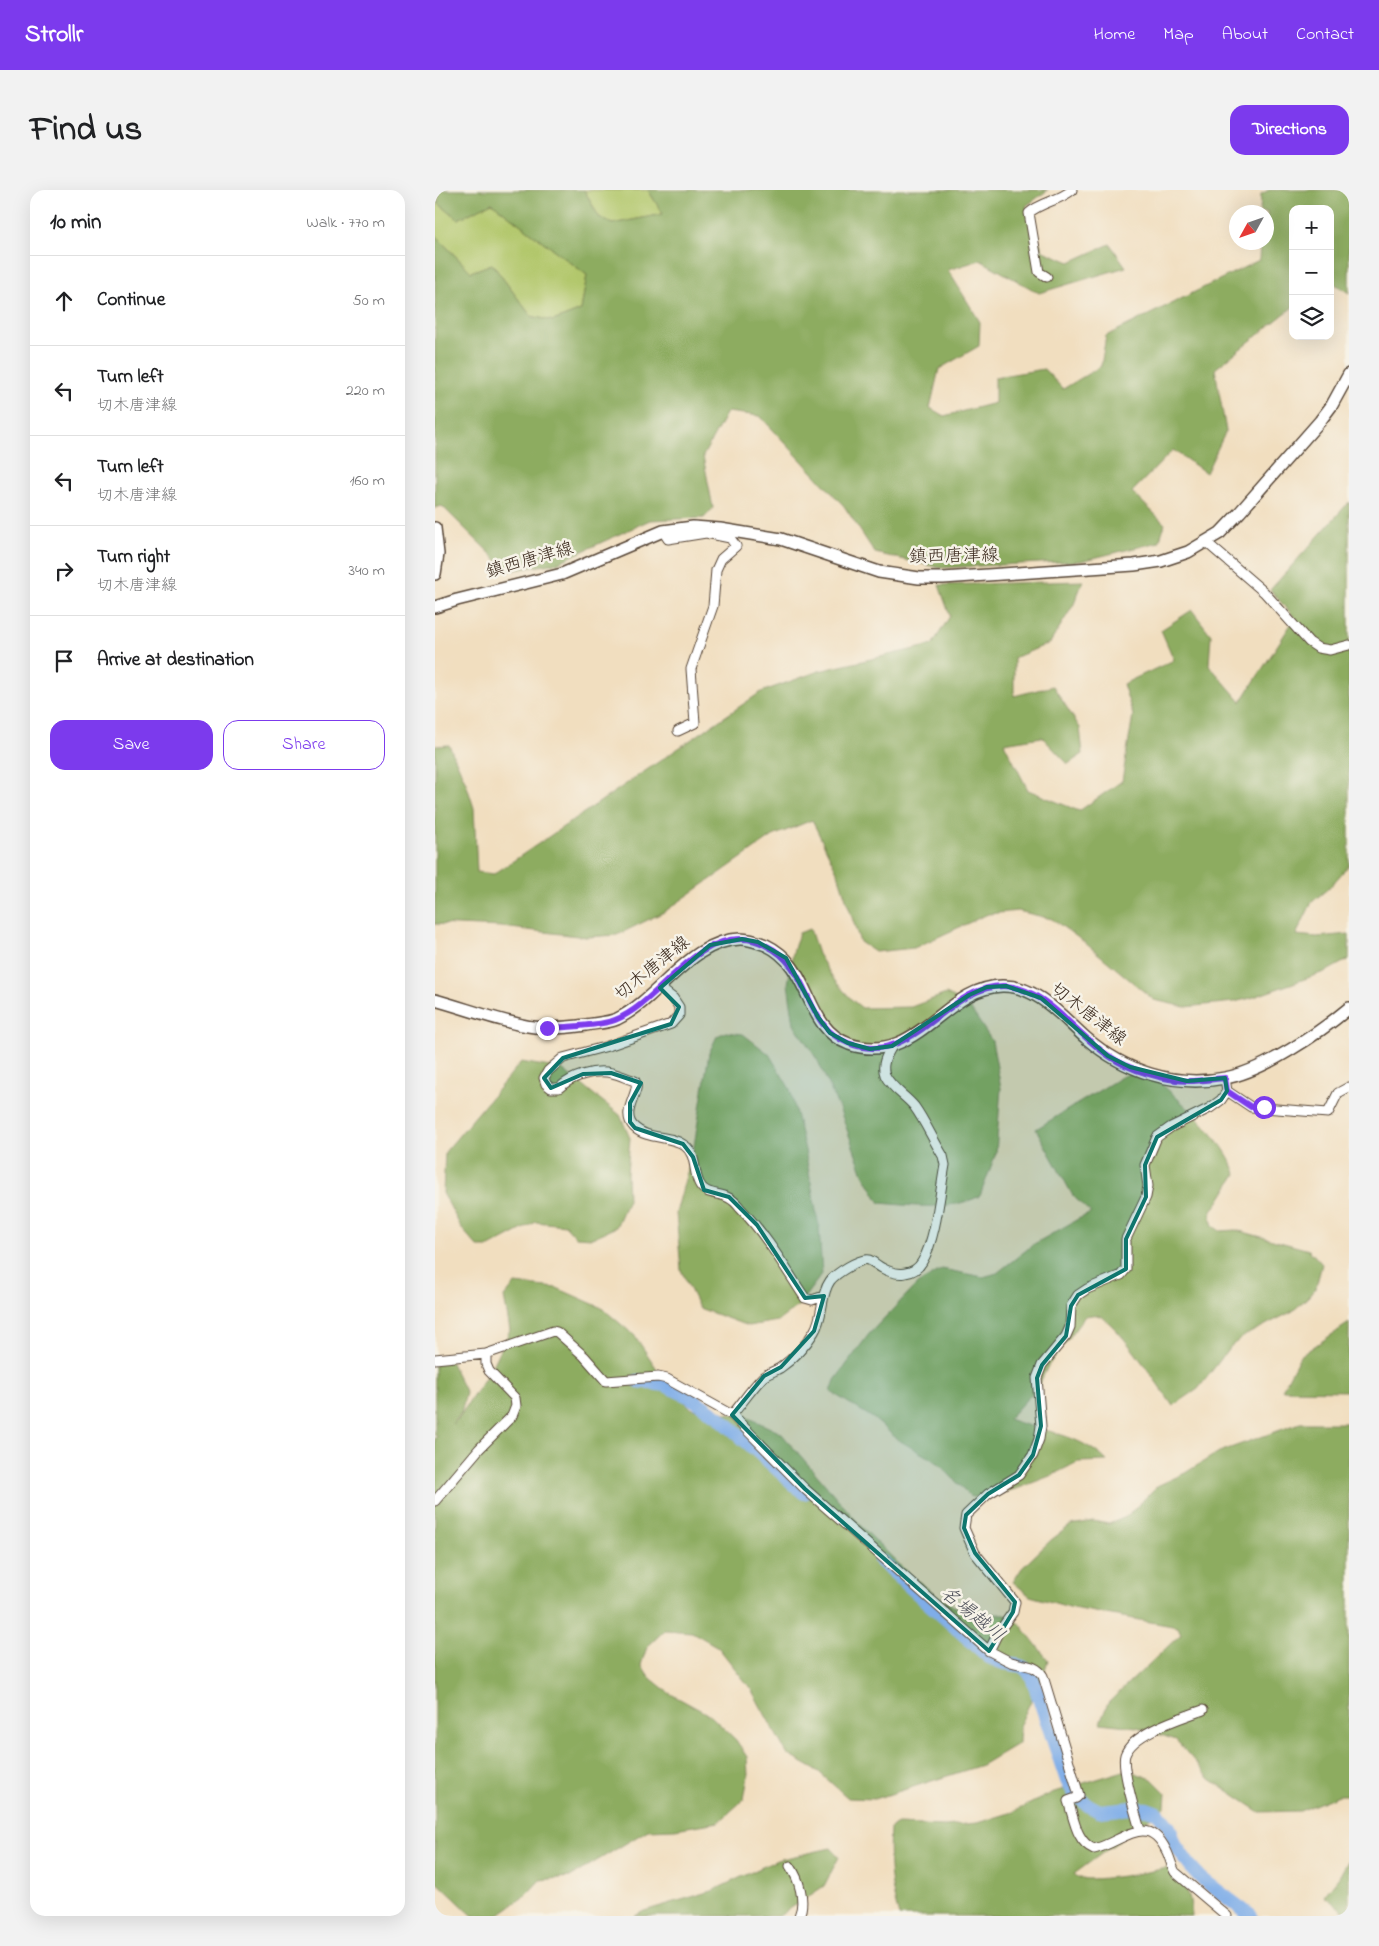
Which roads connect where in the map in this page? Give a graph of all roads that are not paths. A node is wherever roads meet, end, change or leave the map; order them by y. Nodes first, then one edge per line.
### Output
1 (1071, 190) edge
2 (1047, 276) dead end
3 (1349, 374) edge
4 (435, 528) edge
5 (663, 531) junction
6 (1206, 542) junction
7 (435, 574) edge
8 (435, 607) edge
9 (1349, 645) edge
10 (677, 731) dead end
11 (660, 988) junction
12 (435, 1000) edge
13 (1349, 1008) edge
14 (892, 1046) junction
15 (1225, 1078) junction
16 (1349, 1087) edge
17 (1227, 1091) junction
18 (824, 1296) junction
19 (486, 1354) junction
20 (435, 1359) edge
21 (731, 1415) junction
22 (435, 1501) edge
23 (989, 1651) junction
24 (1203, 1710) dead end
25 (1140, 1830) junction
26 (790, 1866) dead end
27 (799, 1916) edge
28 (1227, 1916) edge

1 - 2 street
3 - 6 main road, 鎮西唐津線
4 - 7 main road
5 - 6 main road, 鎮西唐津線
5 - 8 main road, 鎮西唐津線
5 - 10 street
6 - 9 street
11 - 12 main road, 切木唐津線
11 - 14 main road, 切木唐津線
11 - 18 street
13 - 15 main road, 切木唐津線
14 - 15 main road, 切木唐津線
14 - 18 street
15 - 17 street
16 - 17 street
17 - 23 street
18 - 21 street
19 - 20 street
19 - 21 street
19 - 22 street
21 - 23 street
23 - 25 street
24 - 25 street
25 - 28 street
26 - 27 street

